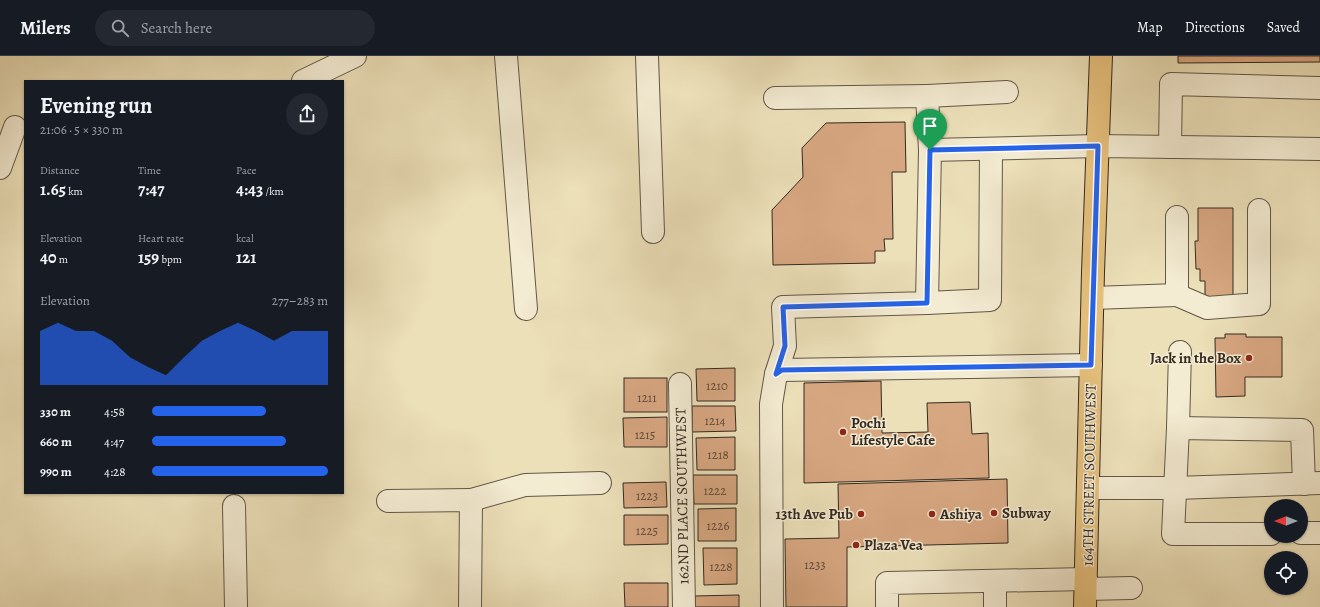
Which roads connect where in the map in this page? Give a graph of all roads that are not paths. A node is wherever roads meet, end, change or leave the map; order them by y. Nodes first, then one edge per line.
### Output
1 (355, 56) edge
2 (506, 56) edge
3 (647, 56) edge
4 (1101, 56) edge
5 (305, 80) edge
6 (1320, 88) edge
7 (1007, 92) dead end
8 (927, 96) junction
9 (775, 98) dead end
10 (13, 126) edge
11 (1098, 146) junction
12 (1170, 147) junction
13 (991, 149) junction
14 (1320, 149) edge
15 (930, 150) junction
16 (0, 168) edge
17 (1259, 210) dead end
18 (1177, 217) dead end
19 (653, 232) dead end
20 (1177, 296) junction
21 (1093, 298) junction
22 (927, 303) junction
23 (526, 309) dead end
24 (1180, 352) dead end
25 (1091, 365) junction
26 (776, 374) junction
27 (680, 384) dead end
28 (1178, 428) junction
29 (600, 483) dead end
30 (1312, 483) edge
31 (1088, 488) junction
32 (1176, 488) junction
33 (471, 500) junction
34 (388, 501) dead end
35 (234, 506) dead end
36 (1308, 533) edge
37 (1320, 533) edge
38 (1264, 534) edge
39 (994, 581) junction
40 (1131, 588) dead end
41 (1086, 592) edge
42 (236, 607) edge
43 (470, 607) edge
44 (684, 607) edge
45 (772, 607) edge
46 (887, 607) edge
47 (995, 607) edge

1 - 5 street
2 - 23 street
3 - 19 street
4 - 11 main road, 164TH STREET SOUTHWEST
6 - 12 street
7 - 8 street
8 - 9 street
8 - 15 street
10 - 16 street
11 - 12 street
11 - 13 street
11 - 21 main road, 164TH STREET SOUTHWEST
12 - 14 street
13 - 15 street
13 - 22 street
15 - 22 street
17 - 20 street
18 - 20 street
20 - 21 street
21 - 25 main road, 164TH STREET SOUTHWEST
22 - 26 street
24 - 28 street
25 - 26 street
25 - 31 main road, 164TH STREET SOUTHWEST
26 - 45 street
27 - 44 street, 162ND PLACE SOUTHWEST
28 - 30 street
28 - 32 street
29 - 33 street
30 - 32 street
31 - 32 street
31 - 41 main road, 164TH STREET SOUTHWEST
32 - 38 street
33 - 34 street
33 - 43 street
35 - 42 street
36 - 37 street
39 - 41 street
39 - 46 street
39 - 47 street
40 - 41 street

